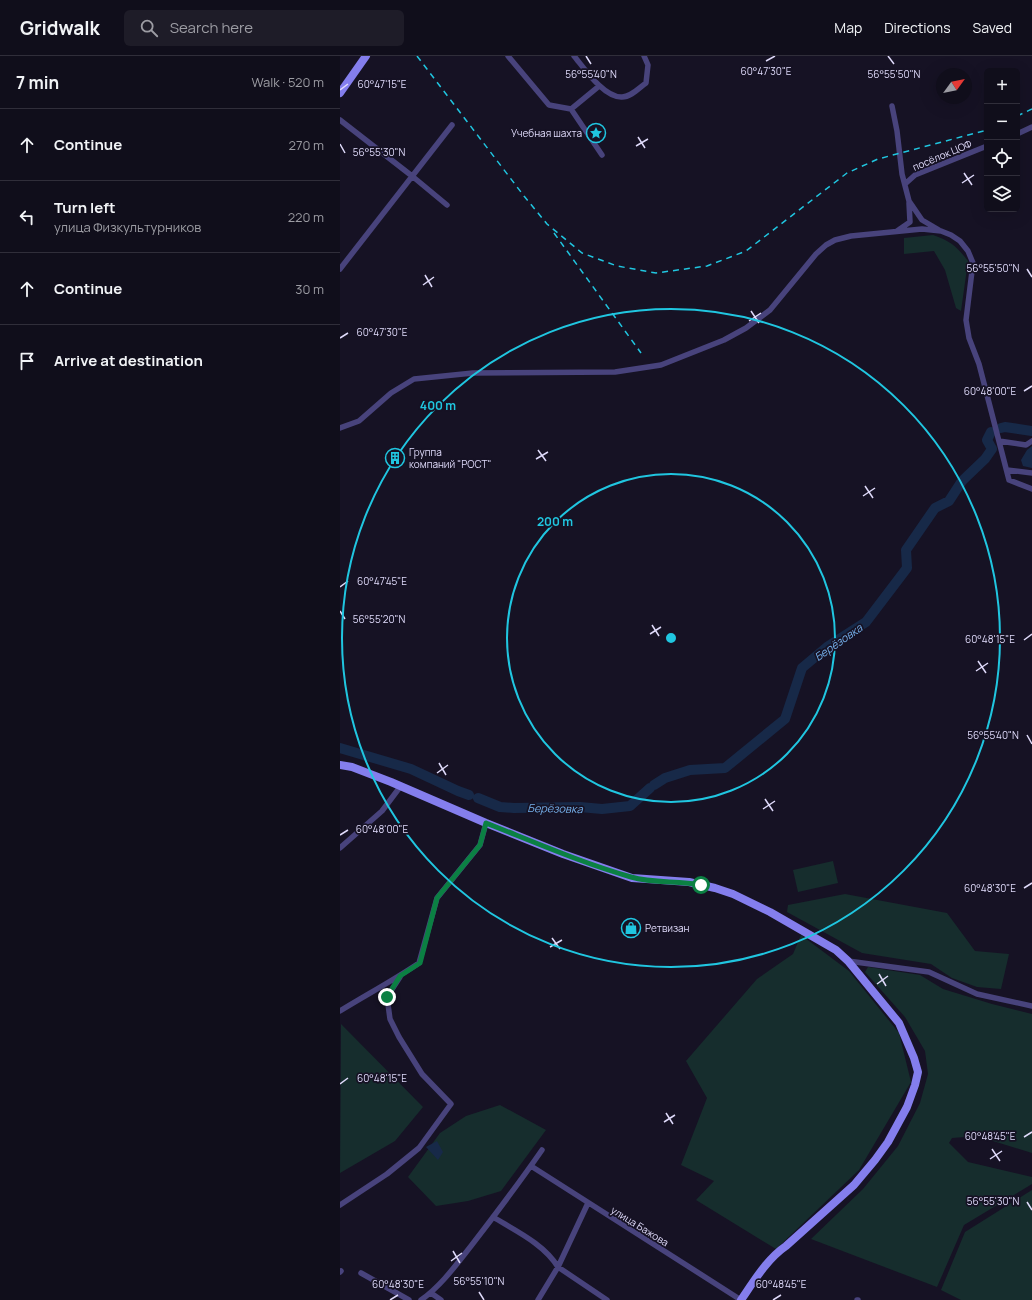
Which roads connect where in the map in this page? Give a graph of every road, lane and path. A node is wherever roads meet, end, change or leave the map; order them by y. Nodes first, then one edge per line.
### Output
1 (366, 56) edge
2 (508, 56) edge
3 (574, 56) edge
4 (644, 56) edge
5 (599, 86) junction
6 (340, 93) edge
7 (892, 106) dead end
8 (570, 109) junction
9 (340, 120) edge
10 (452, 125) dead end
11 (1032, 128) edge
12 (1020, 133) edge
13 (984, 147) edge
14 (602, 155) dead end
15 (412, 176) junction
16 (905, 184) junction
17 (909, 201) junction
18 (447, 205) dead end
19 (897, 231) junction
20 (941, 231) junction
21 (341, 265) edge
22 (340, 428) edge
23 (999, 441) junction
24 (1032, 441) edge
25 (1007, 470) junction
26 (1032, 473) edge
27 (1032, 489) edge
28 (340, 765) edge
29 (400, 787) junction
30 (486, 823) junction
31 (340, 848) edge
32 (848, 961) junction
33 (400, 976) junction
34 (1032, 1006) edge
35 (340, 1012) edge
36 (542, 1150) dead end
37 (531, 1166) junction
38 (588, 1204) junction
39 (340, 1205) edge
40 (493, 1217) junction
41 (558, 1267) junction
42 (360, 1273) dead end
43 (431, 1293) junction
44 (409, 1300) edge
45 (421, 1300) edge
46 (441, 1300) edge
47 (538, 1300) edge
48 (607, 1300) edge
49 (741, 1300) edge

1 - 6 street
2 - 8 street
3 - 5 street
4 - 5 street
5 - 8 street
7 - 16 street
8 - 14 street
9 - 15 street
10 - 15 street
11 - 12 street
13 - 16 street, посёлок ЦОФ
15 - 18 street
15 - 21 street
16 - 17 street
17 - 19 street
17 - 20 street
19 - 20 street
19 - 22 street
20 - 23 street
23 - 24 street
23 - 25 street
25 - 26 street
25 - 27 street
28 - 29 street
29 - 30 street
29 - 31 street
30 - 32 street
30 - 33 street
32 - 34 street
32 - 49 street
33 - 35 street
33 - 39 street
36 - 37 street
37 - 38 street, улица Бажова
37 - 40 street
38 - 41 street
38 - 49 street, улица Бажова
40 - 41 street
40 - 43 street
41 - 47 street
41 - 48 street
42 - 44 street
43 - 45 street
43 - 46 street

